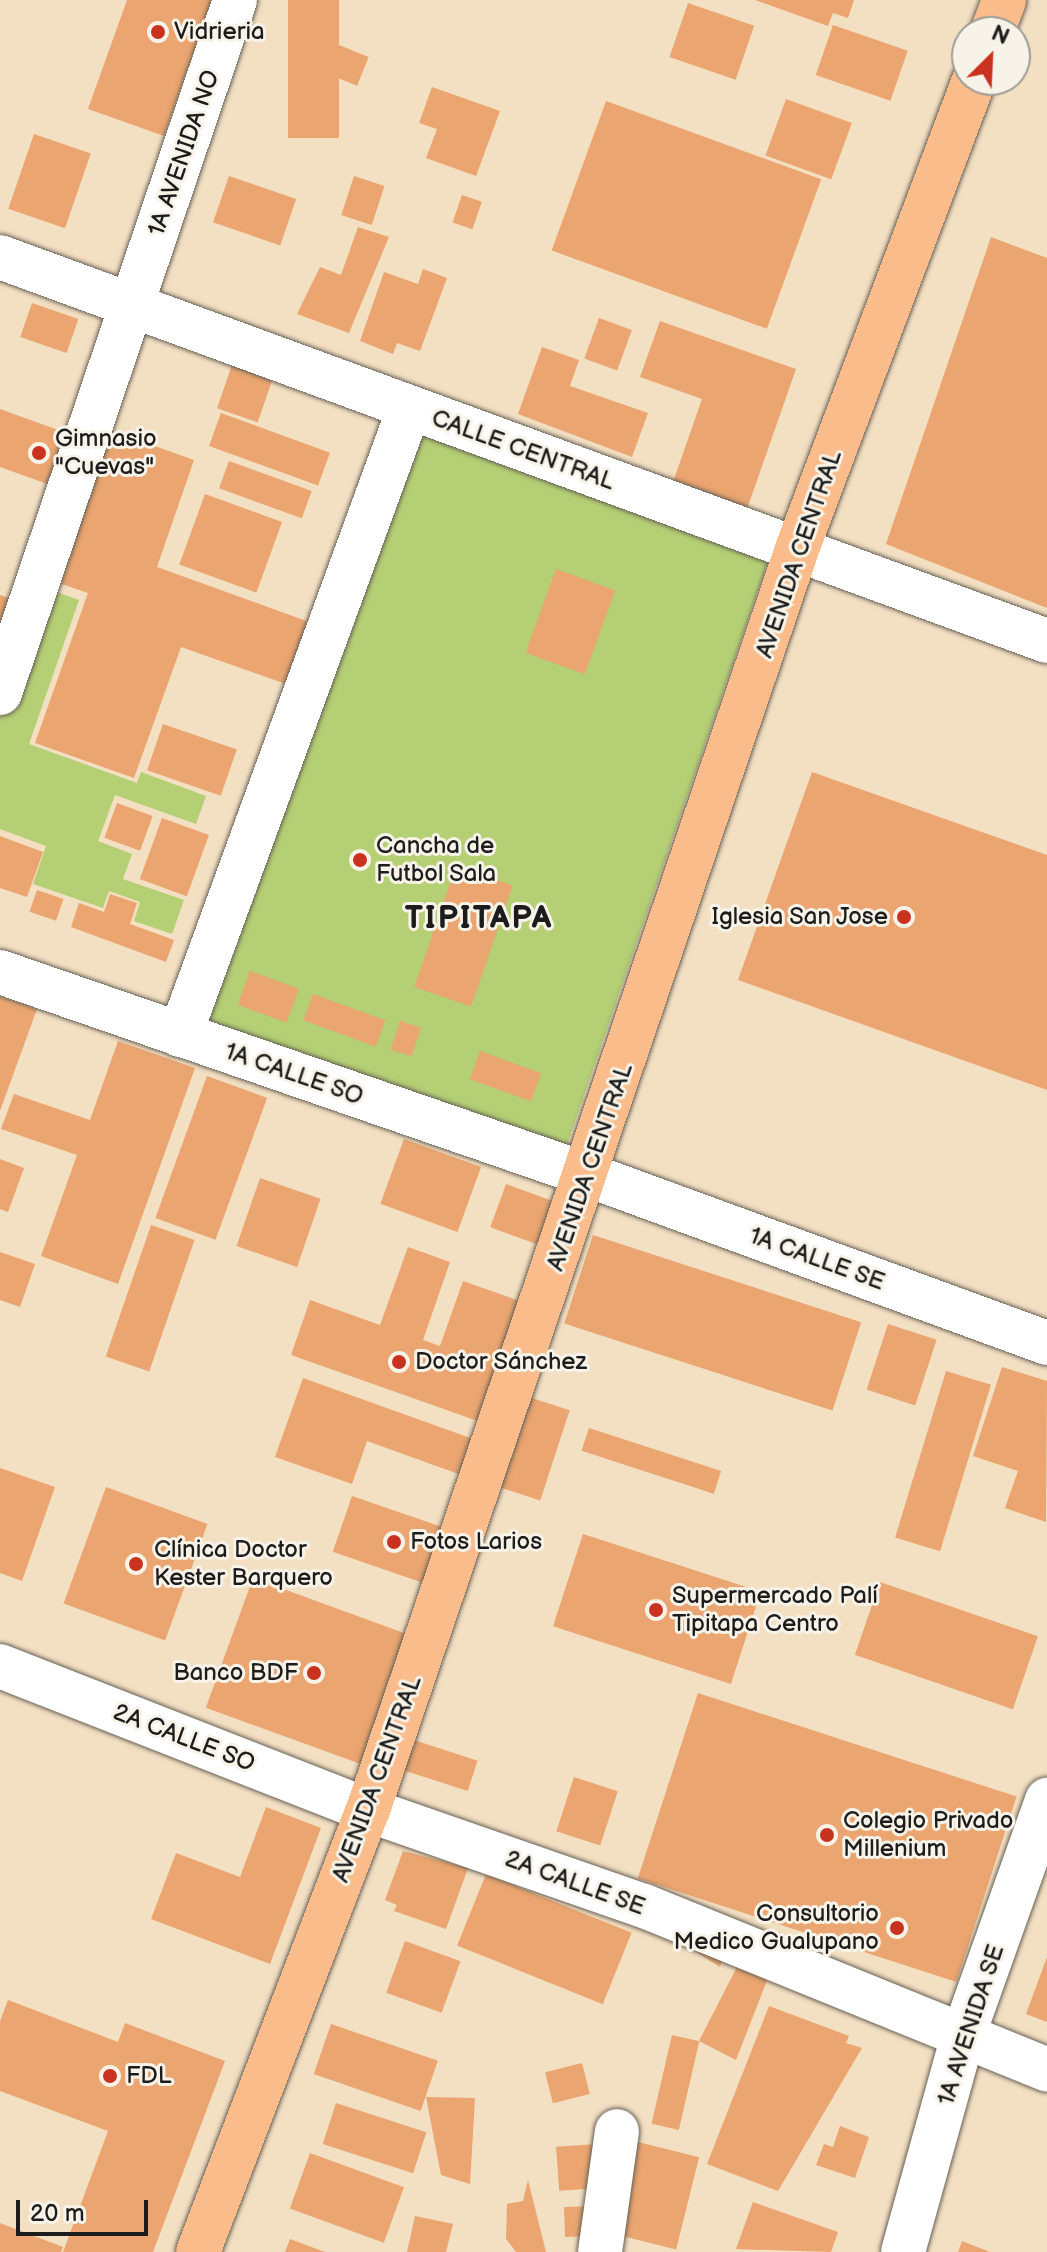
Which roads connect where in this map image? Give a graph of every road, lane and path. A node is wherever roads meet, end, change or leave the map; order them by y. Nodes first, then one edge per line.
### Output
1 (235, 0) edge
2 (968, 96) edge
3 (0, 257) edge
4 (132, 306) junction
5 (409, 409) junction
6 (797, 549) junction
7 (1047, 641) edge
8 (0, 693) edge
9 (0, 972) edge
10 (180, 1035) junction
11 (588, 1175) junction
12 (1047, 1343) edge
13 (0, 1666) edge
14 (1047, 1800) edge
15 (368, 1810) junction
16 (962, 2039) junction
17 (1047, 2070) edge
18 (617, 2131) dead end
19 (198, 2252) edge
20 (600, 2252) edge
21 (903, 2252) edge

1 - 4 street, 1A AVENIDA NO
2 - 6 main road, AVENIDA CENTRAL
3 - 4 street, CALLE CENTRAL
4 - 5 street, CALLE CENTRAL
4 - 8 street, 1A AVENIDA NO
5 - 6 street, CALLE CENTRAL
5 - 10 street
6 - 7 street, CALLE CENTRAL
6 - 11 main road, AVENIDA CENTRAL
9 - 10 street, 1A CALLE SO
10 - 11 street, 1A CALLE SO
11 - 12 street, 1A CALLE SE
11 - 15 main road, AVENIDA CENTRAL
13 - 15 street, 2A CALLE SO
14 - 16 street, 1A AVENIDA SE
15 - 16 street, 2A CALLE SE
15 - 19 main road, AVENIDA CENTRAL
16 - 17 street, 2A CALLE SE
16 - 21 street, 1A AVENIDA SE
18 - 20 street

